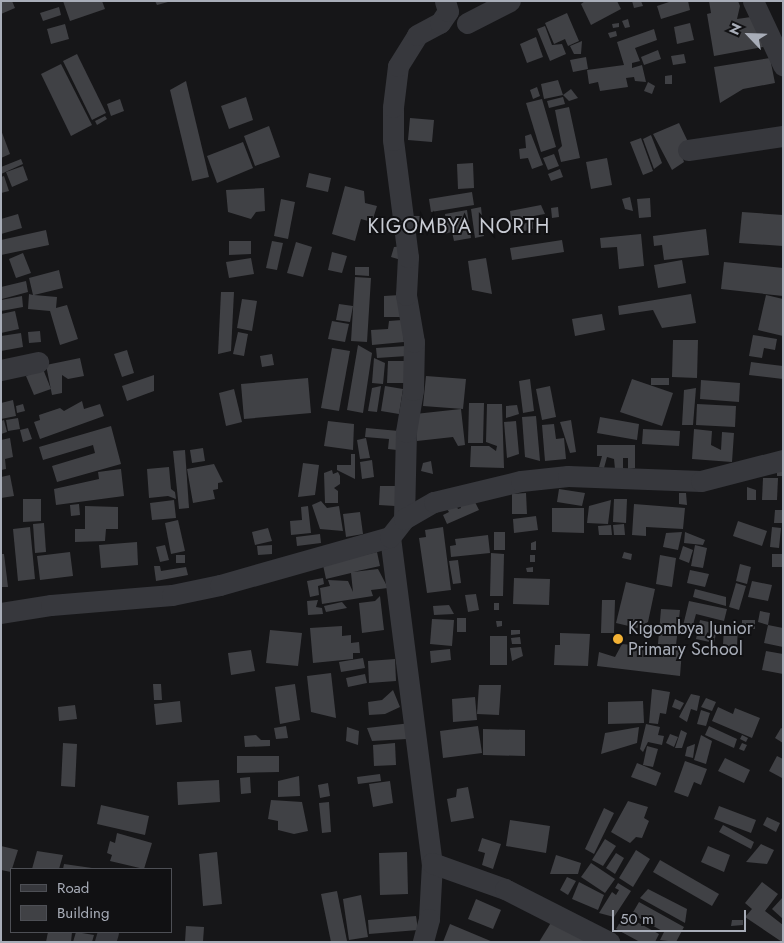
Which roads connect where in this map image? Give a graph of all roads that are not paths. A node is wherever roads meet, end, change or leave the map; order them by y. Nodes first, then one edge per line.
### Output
1 (444, 1) edge
2 (510, 1) edge
3 (753, 1) edge
4 (467, 23) dead end
5 (783, 65) edge
6 (783, 136) edge
7 (688, 150) dead end
8 (38, 362) dead end
9 (1, 370) edge
10 (783, 460) edge
11 (404, 519) junction
12 (390, 537) junction
13 (1, 613) edge
14 (432, 863) junction
15 (423, 942) edge
16 (609, 942) edge

1 - 11 street
2 - 4 street
3 - 5 street
6 - 7 street
8 - 9 street
10 - 11 street
11 - 12 street
12 - 13 street
12 - 14 street
14 - 15 street
14 - 16 street

